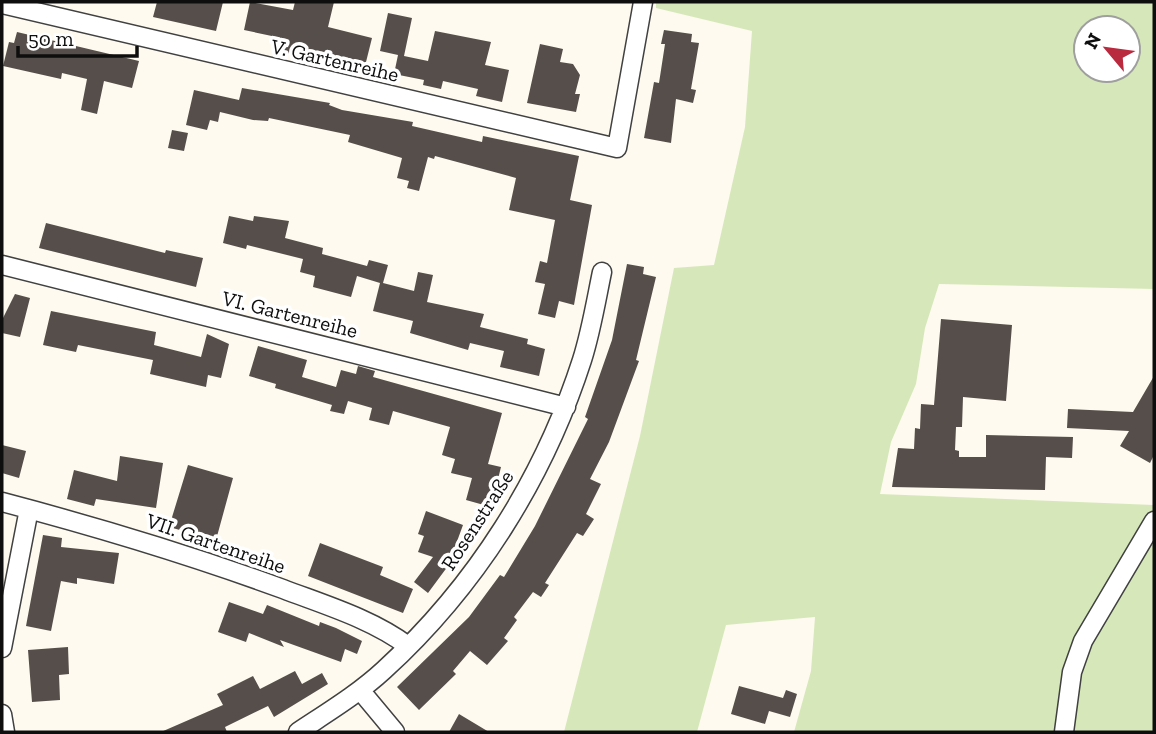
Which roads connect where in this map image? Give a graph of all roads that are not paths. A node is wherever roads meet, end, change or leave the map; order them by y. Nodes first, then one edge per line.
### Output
1 (643, 2) edge
2 (2, 4) edge
3 (2, 265) edge
4 (603, 272) dead end
5 (566, 407) junction
6 (2, 502) edge
7 (29, 509) junction
8 (1154, 521) edge
9 (408, 646) junction
10 (2, 648) edge
11 (360, 690) junction
12 (2, 714) edge
13 (5, 732) edge
14 (298, 732) edge
15 (395, 732) edge
16 (1064, 732) edge

1 - 2 street, V. Gartenreihe
3 - 5 street, VI. Gartenreihe
4 - 5 street, Rosenstraße
5 - 9 street, Rosenstraße
6 - 7 street, VII. Gartenreihe
7 - 9 street, VII. Gartenreihe
7 - 10 street
8 - 16 street
9 - 11 street, Rosenstraße
11 - 14 street, Rosenstraße
11 - 15 street
12 - 13 street

